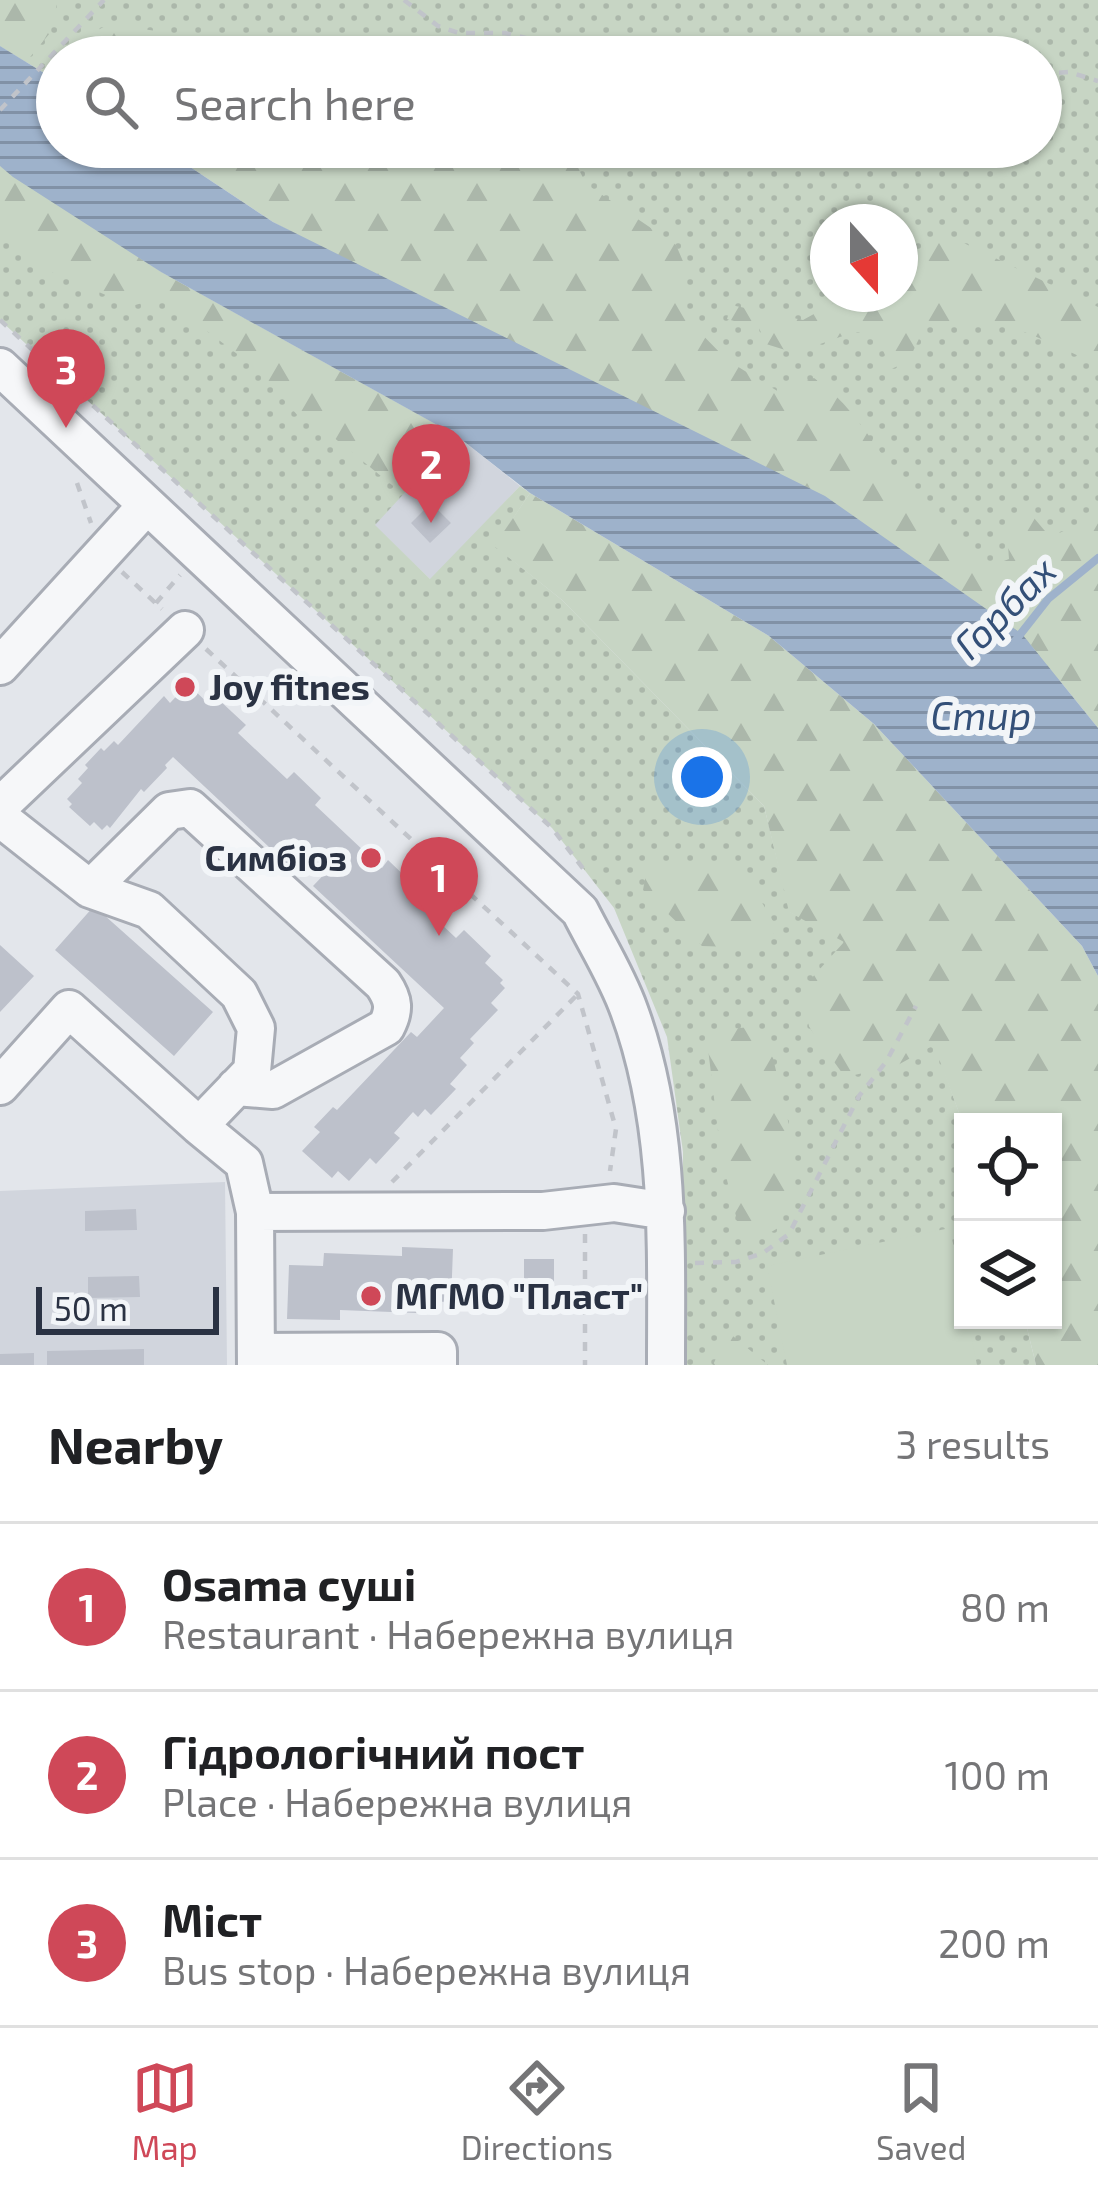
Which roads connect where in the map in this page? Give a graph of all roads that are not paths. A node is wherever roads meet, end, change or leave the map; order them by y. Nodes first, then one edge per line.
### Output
1 (0, 367) edge
2 (147, 505) junction
3 (185, 630) road end
4 (0, 666) edge
5 (0, 806) edge
6 (0, 818) edge
7 (90, 889) junction
8 (0, 1085) edge
9 (236, 1087) junction
10 (199, 1126) junction
11 (666, 1210) junction
12 (255, 1212) junction
13 (256, 1359) edge
14 (438, 1365) edge
15 (666, 1365) edge

1 - 2 street
2 - 4 street
2 - 11 street
3 - 5 street
6 - 7 street
7 - 9 street
7 - 9 street
8 - 10 street
9 - 10 street
10 - 12 street
11 - 12 street
11 - 15 street
12 - 13 street
13 - 14 street

